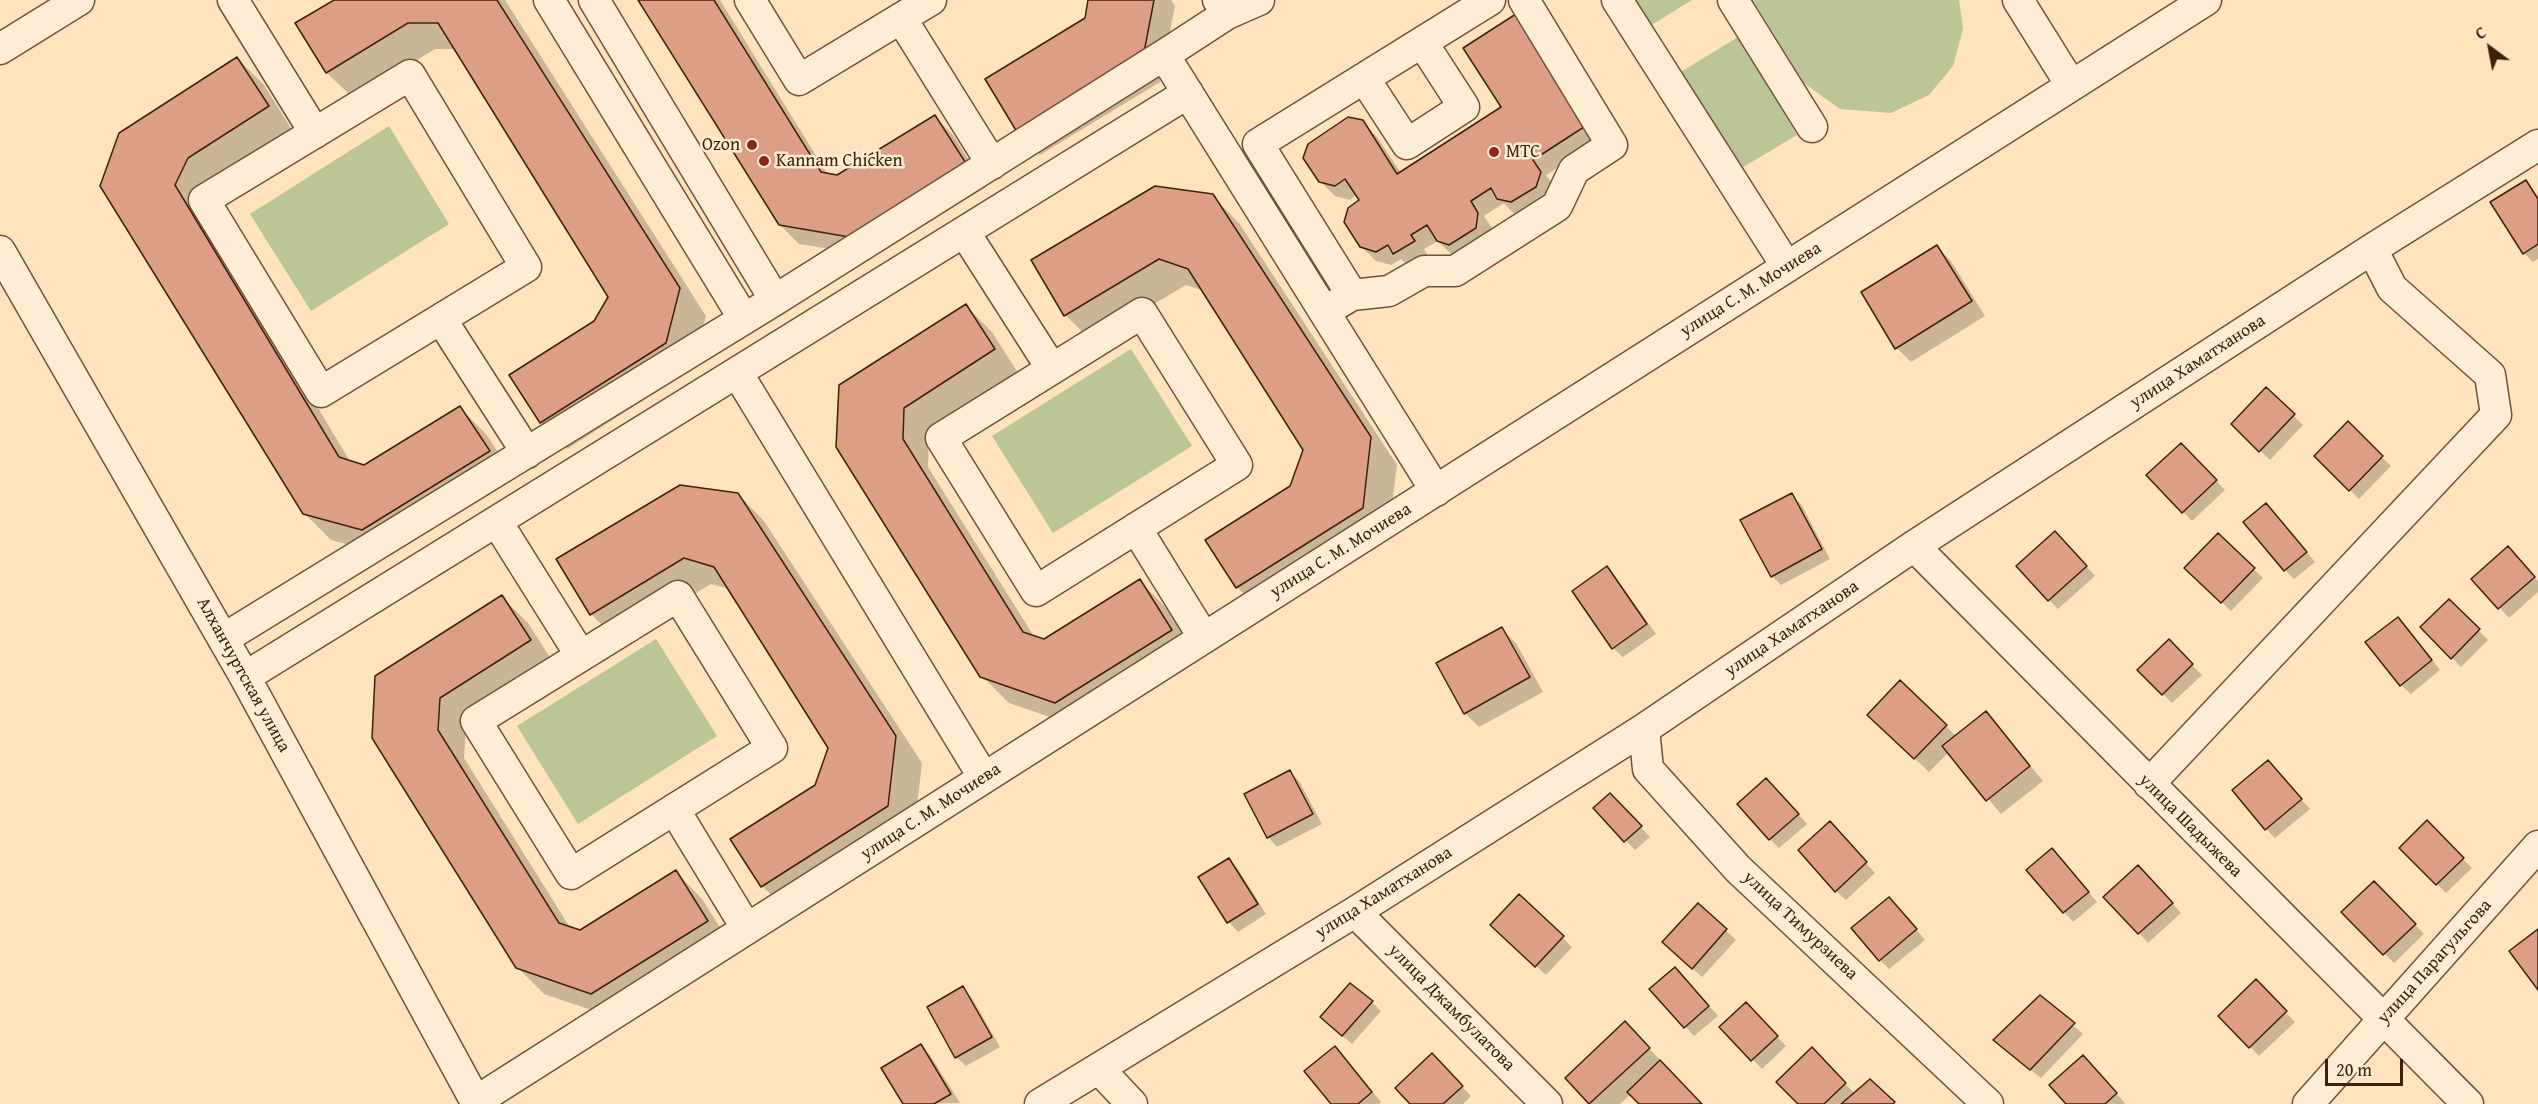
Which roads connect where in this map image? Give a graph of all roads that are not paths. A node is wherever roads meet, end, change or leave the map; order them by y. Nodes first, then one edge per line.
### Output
1 (79, 0) edge
2 (233, 0) edge
3 (549, 0) edge
4 (594, 0) edge
5 (750, 0) edge
6 (930, 0) edge
7 (1259, 0) edge
8 (1490, 0) edge
9 (1524, 0) edge
10 (1617, 0) edge
11 (1733, 0) edge
12 (2018, 0) edge
13 (2206, 0) edge
14 (1223, 7) edge
15 (901, 18) junction
16 (1422, 42) junction
17 (0, 49) edge
18 (1164, 55) junction
19 (1364, 78) junction
20 (2072, 86) junction
21 (1188, 93) junction
22 (1812, 128) dead end
23 (315, 133) junction
24 (2538, 145) edge
25 (992, 164) junction
26 (965, 233) junction
27 (2372, 249) junction
28 (0, 252) edge
29 (1787, 267) junction
30 (1352, 295) junction
31 (775, 300) junction
32 (1324, 312) junction
33 (441, 319) junction
34 (744, 319) junction
35 (1052, 369) junction
36 (738, 374) junction
37 (526, 453) junction
38 (1436, 490) junction
39 (497, 522) junction
40 (1136, 528) junction
41 (1914, 546) junction
42 (1204, 638) junction
43 (223, 639) junction
44 (581, 656) junction
45 (245, 677) junction
46 (1644, 729) junction
47 (984, 778) junction
48 (2149, 784) junction
49 (674, 809) junction
50 (2538, 846) edge
51 (1355, 912) junction
52 (747, 929) junction
53 (2384, 1020) junction
54 (1100, 1069) junction
55 (476, 1103) edge
56 (1041, 1104) edge
57 (1132, 1104) edge
58 (1546, 1104) edge
59 (1988, 1104) edge
60 (2308, 1104) edge
61 (2468, 1104) edge

1 - 17 street
2 - 23 street
3 - 34 street
4 - 31 street
5 - 15 street
6 - 15 street
7 - 14 street
8 - 16 street
9 - 30 street
10 - 29 street
11 - 22 street
12 - 20 street
13 - 20 street, улица С. М. Мочиева
14 - 18 street
15 - 25 street
16 - 19 street
16 - 19 street
18 - 21 street
18 - 25 street
19 - 30 street
20 - 29 street, улица С. М. Мочиева
21 - 26 street
21 - 32 street
23 - 33 street
23 - 33 street
24 - 27 street, улица Хаматханова
25 - 31 street
26 - 35 street
26 - 36 street
27 - 41 street, улица Хаматханова
27 - 48 street
28 - 43 street, Алханчуртская улица
29 - 38 street, улица С. М. Мочиева
30 - 32 street
31 - 34 street
32 - 38 street
33 - 37 street
34 - 37 street
35 - 40 street
35 - 40 street
36 - 39 street
36 - 47 street
37 - 43 street
38 - 42 street, улица С. М. Мочиева
39 - 44 street
39 - 45 street
40 - 42 street
41 - 46 street, улица Хаматханова
41 - 48 street, улица Шадыжева
42 - 47 street, улица С. М. Мочиева
43 - 45 street, Алханчуртская улица
44 - 49 street
44 - 49 street
45 - 55 street, Алханчуртская улица
46 - 51 street, улица Хаматханова
46 - 59 street, улица Тимурзиева
47 - 52 street, улица С. М. Мочиева
48 - 53 street, улица Шадыжева
49 - 52 street
50 - 53 street, улица Парагульгова
51 - 54 street, улица Хаматханова
51 - 58 street, улица Джамбулатова
52 - 55 street, улица С. М. Мочиева
53 - 60 street, улица Парагульгова
53 - 61 street, улица Шадыжева
54 - 56 street, улица Хаматханова
54 - 57 street

